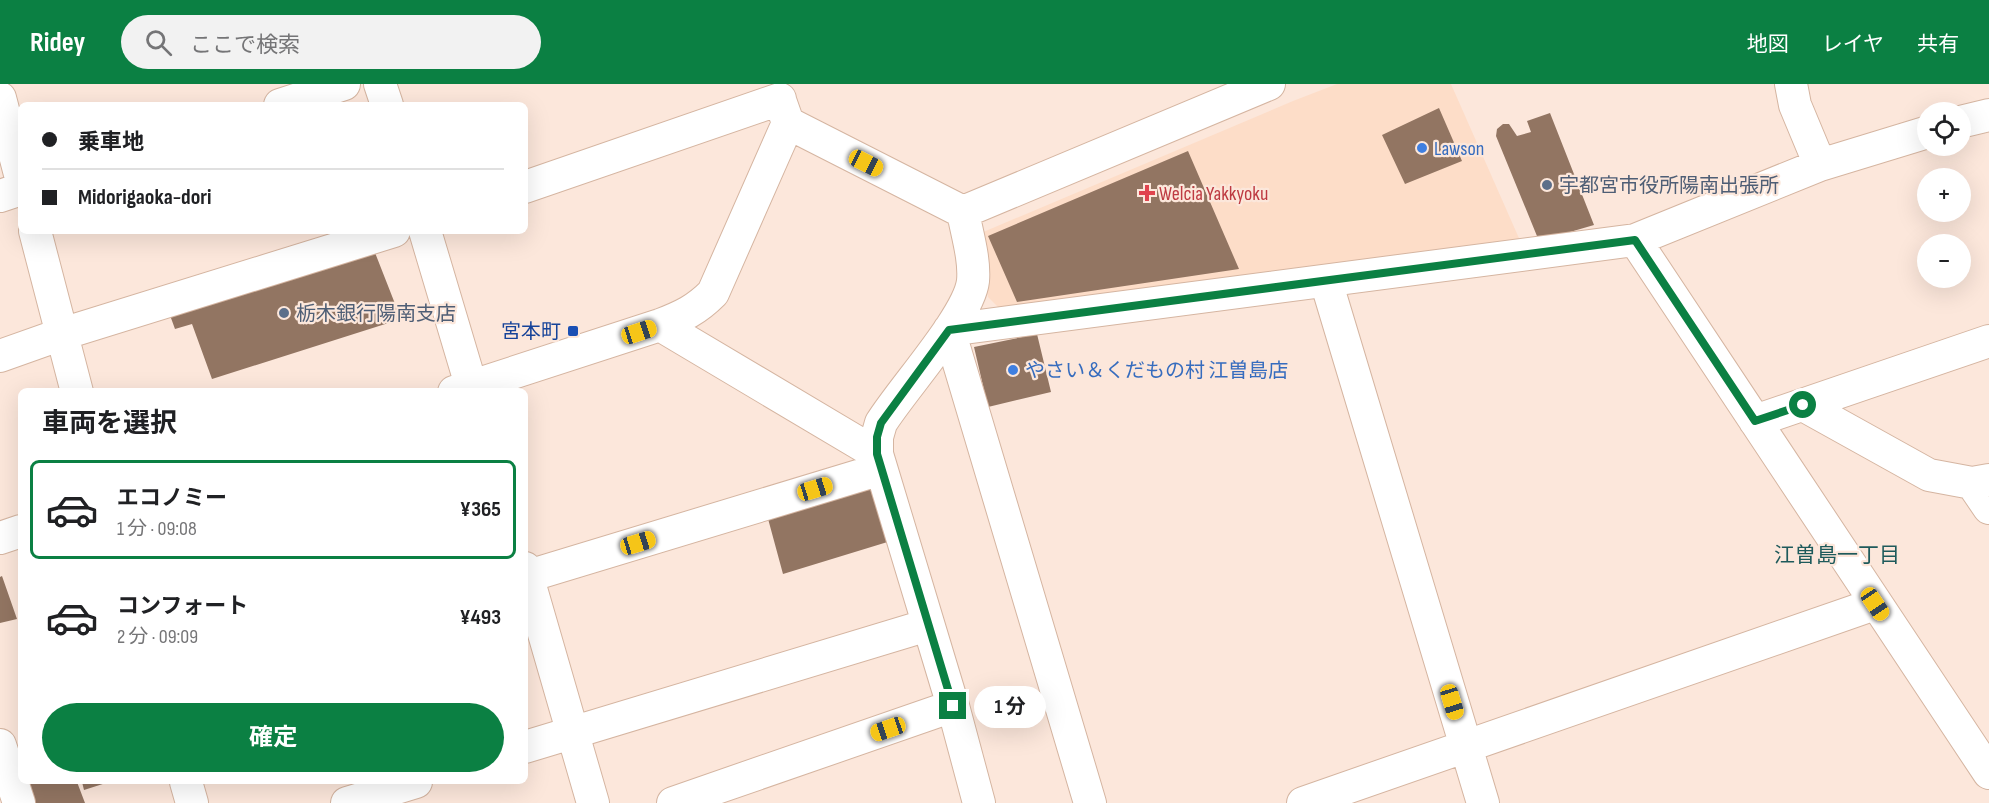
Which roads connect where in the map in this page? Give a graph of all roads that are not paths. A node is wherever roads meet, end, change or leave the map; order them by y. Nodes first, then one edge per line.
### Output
1 (344, 84) edge
2 (380, 84) edge
3 (1269, 84) edge
4 (1791, 84) edge
5 (0, 98) edge
6 (289, 102) edge
7 (386, 102) edge
8 (781, 102) edge
9 (1989, 115) edge
10 (1971, 119) edge
11 (1917, 135) edge
12 (1820, 165) junction
13 (18, 167) edge
14 (528, 186) edge
15 (18, 190) edge
16 (0, 196) edge
17 (963, 212) junction
18 (36, 234) edge
19 (384, 234) edge
20 (426, 234) edge
21 (1635, 240) junction
22 (1326, 281) junction
23 (660, 325) junction
24 (949, 330) junction
25 (62, 334) junction
26 (1989, 341) edge
27 (0, 356) edge
28 (76, 388) edge
29 (465, 388) edge
30 (472, 388) edge
31 (1803, 405) junction
32 (1755, 421) junction
33 (879, 461) junction
34 (1983, 490) edge
35 (18, 532) edge
36 (0, 538) edge
37 (528, 573) edge
38 (528, 581) edge
39 (1875, 604) junction
40 (928, 624) junction
41 (953, 706) junction
42 (573, 732) junction
43 (0, 745) edge
44 (528, 746) edge
45 (1466, 747) junction
46 (1989, 773) edge
47 (187, 784) edge
48 (409, 784) edge
49 (19, 803) edge
50 (192, 803) edge
51 (347, 803) edge
52 (593, 803) edge
53 (673, 803) edge
54 (980, 803) edge
55 (1090, 803) edge
56 (1303, 803) edge
57 (1483, 803) edge

1 - 6 street
2 - 7 street
3 - 17 street
4 - 12 street
5 - 13 street
8 - 14 street
8 - 17 street
8 - 23 street
9 - 10 street
11 - 12 street
12 - 21 street
15 - 16 street
17 - 24 street
18 - 25 street
19 - 25 street
20 - 29 street
21 - 22 street
21 - 32 street
22 - 24 street
22 - 45 street
23 - 30 street
23 - 33 street
24 - 33 street
24 - 55 street
25 - 27 street
25 - 28 street
26 - 31 street
31 - 32 street
31 - 34 street
32 - 39 street
33 - 37 street
33 - 40 street
35 - 36 street
38 - 42 street
39 - 45 street
39 - 46 street
40 - 41 street
40 - 42 street
41 - 53 street
41 - 54 street
42 - 44 street
42 - 52 street
43 - 49 street
45 - 56 street
45 - 57 street
47 - 50 street
48 - 51 street

